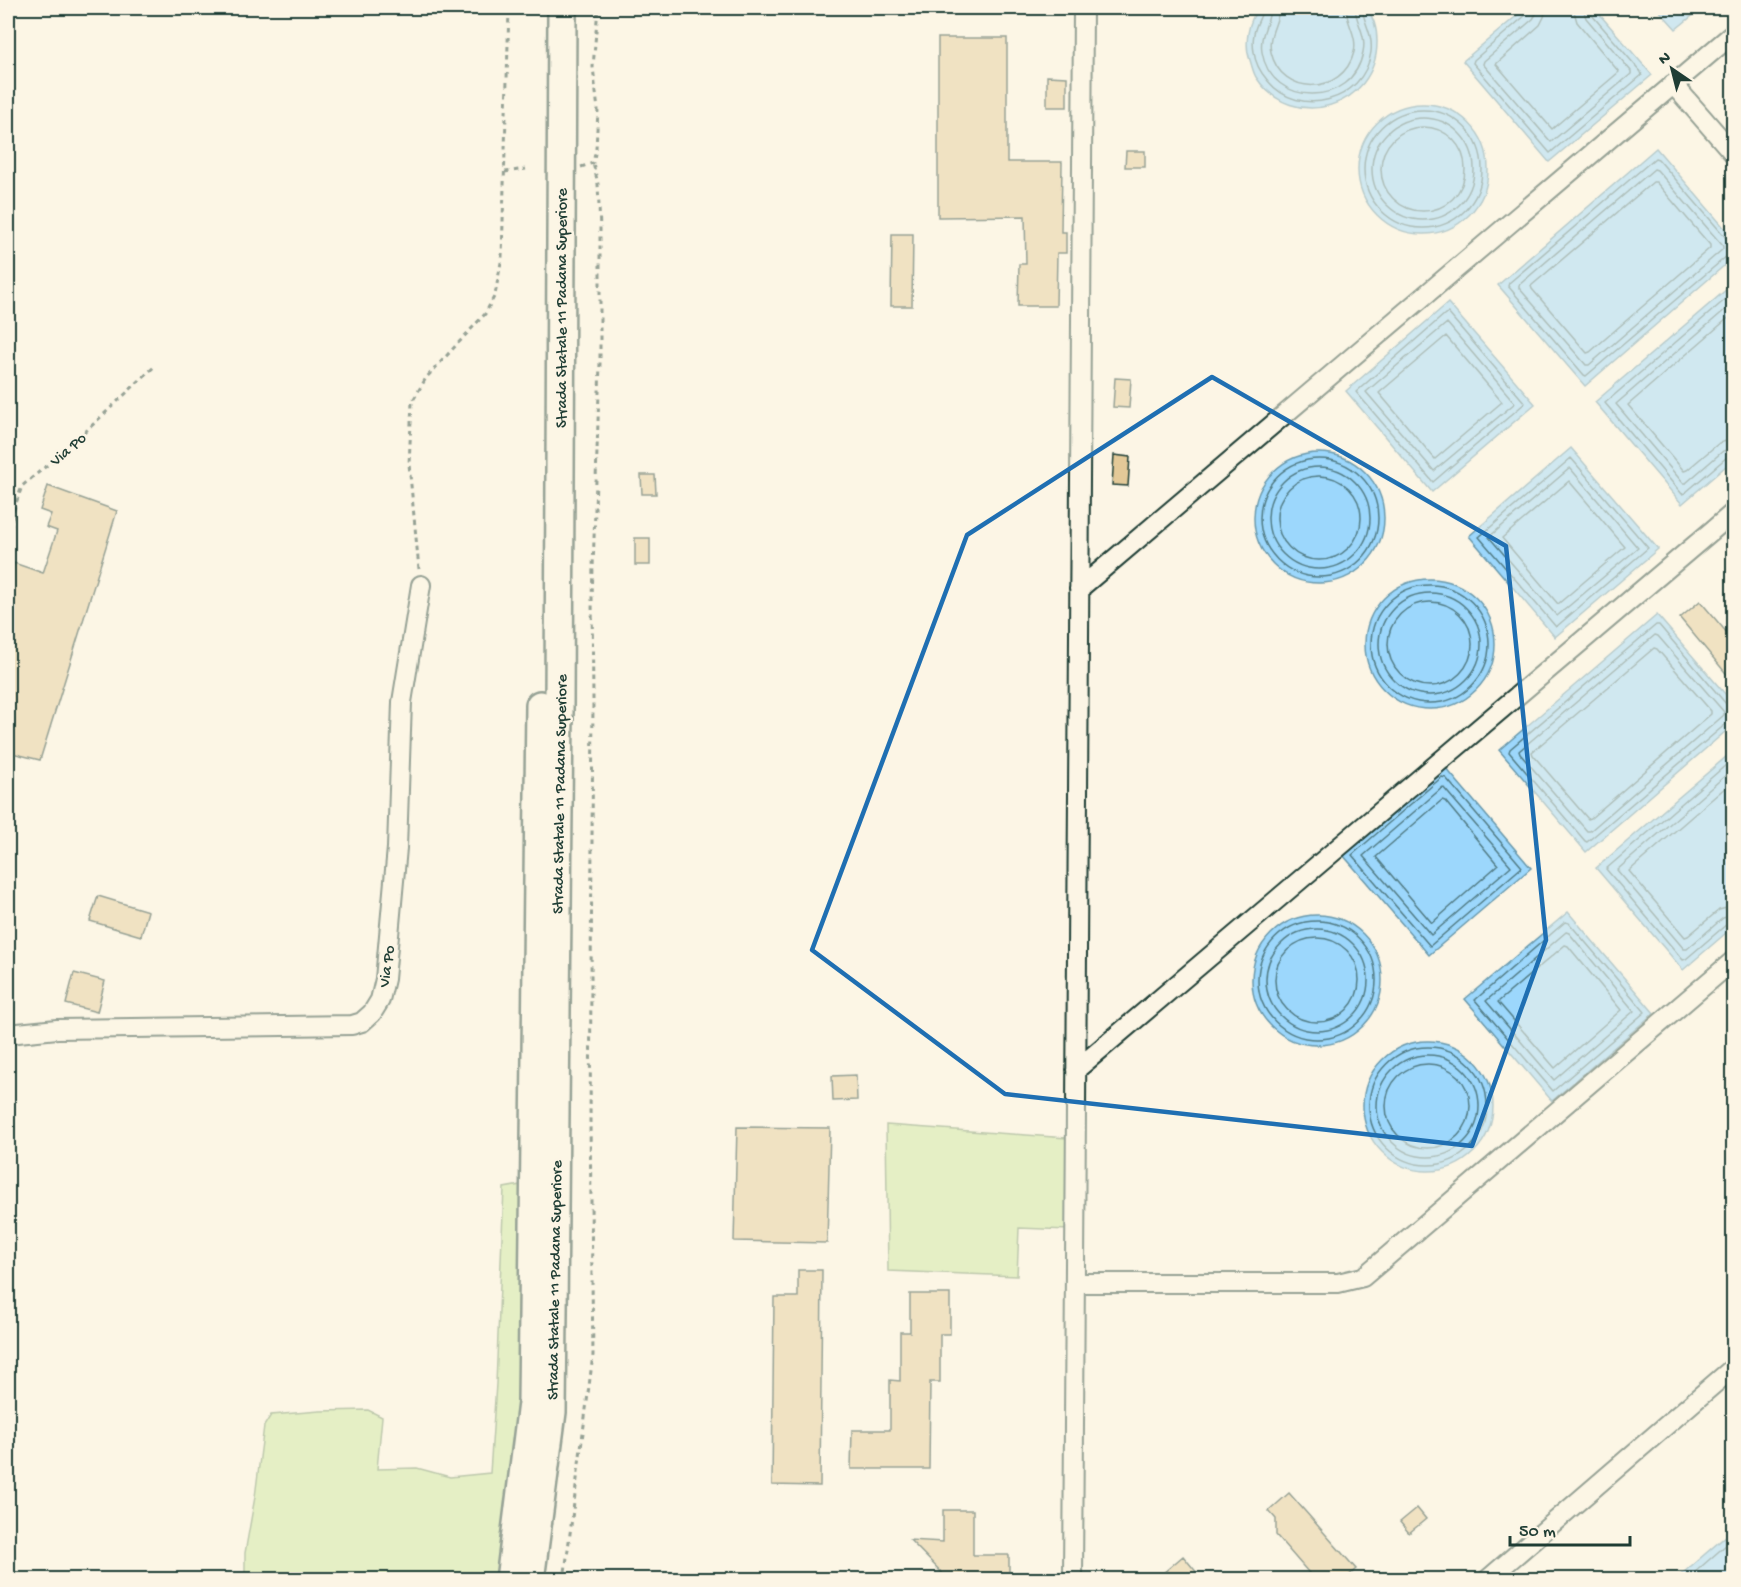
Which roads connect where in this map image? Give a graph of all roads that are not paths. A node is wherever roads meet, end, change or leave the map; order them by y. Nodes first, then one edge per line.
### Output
1 (544, 8) edge
2 (562, 8) edge
3 (1083, 8) edge
4 (1734, 33) edge
5 (1673, 84) junction
6 (1734, 154) edge
7 (1734, 512) edge
8 (421, 585) road end
9 (1079, 589) junction
10 (1734, 960) edge
11 (8, 1034) edge
12 (1076, 1070) junction
13 (1076, 1283) junction
14 (1734, 1367) edge
15 (510, 1580) edge
16 (530, 1580) edge
17 (1073, 1580) edge
18 (1487, 1580) edge

1 - 15 highway, Strada Statale 11 Padana Superiore
2 - 16 highway, Strada Statale 11 Padana Superiore
3 - 9 street
4 - 5 street
5 - 6 street
5 - 9 street
7 - 12 street
8 - 11 street, Via Po
9 - 12 street
10 - 13 street
12 - 13 street
13 - 17 street
14 - 18 street

